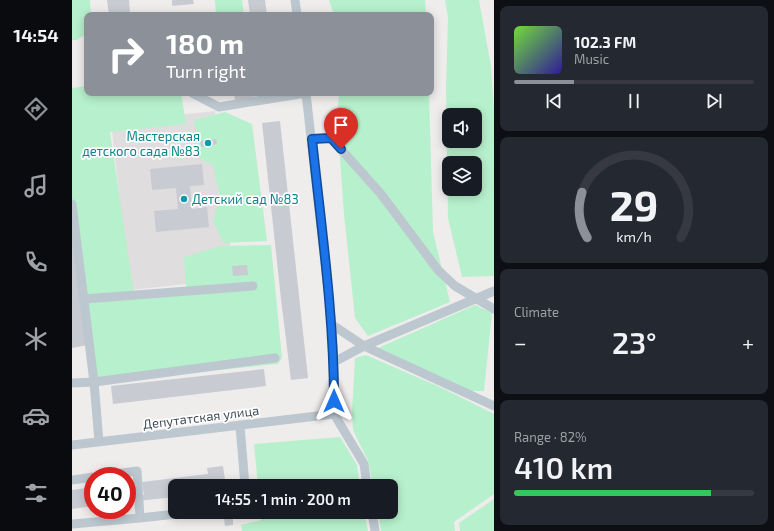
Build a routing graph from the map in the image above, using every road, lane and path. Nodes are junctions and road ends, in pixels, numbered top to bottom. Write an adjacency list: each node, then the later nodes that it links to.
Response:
1 (295, 0): 2 (street)
2 (297, 12)
3 (198, 96): 4 (street)
4 (287, 96)
5 (306, 96): 6 (street)
6 (312, 139): 11 (street); 13 (street)
7 (72, 204): 10 (street)
8 (253, 286): 10 (street)
9 (494, 291): 11 (street)
10 (84, 299): 17 (street)
11 (476, 299): 12 (street); 14 (street)
12 (494, 309)
13 (331, 324): 14 (street); 16 (street)
14 (364, 346): 16 (street); 19 (street)
15 (275, 358): 17 (street)
16 (334, 362): 20 (street)
17 (94, 382): 18 (street); 22 (street)
18 (72, 384)
19 (494, 406)
20 (334, 414): 21 (street, Депутатская улица); 27 (street)
21 (240, 426): 22 (street, Депутатская улица); 26 (street)
22 (99, 442): 23 (street, Депутатская улица)
23 (72, 445)
24 (136, 471): 30 (street)
25 (84, 478): 28 (street)
26 (244, 479)
27 (366, 479)
28 (72, 480)
29 (168, 515): 30 (street)
30 (140, 518): 32 (street)
31 (373, 519): 33 (street)
32 (72, 524)
33 (375, 531)

